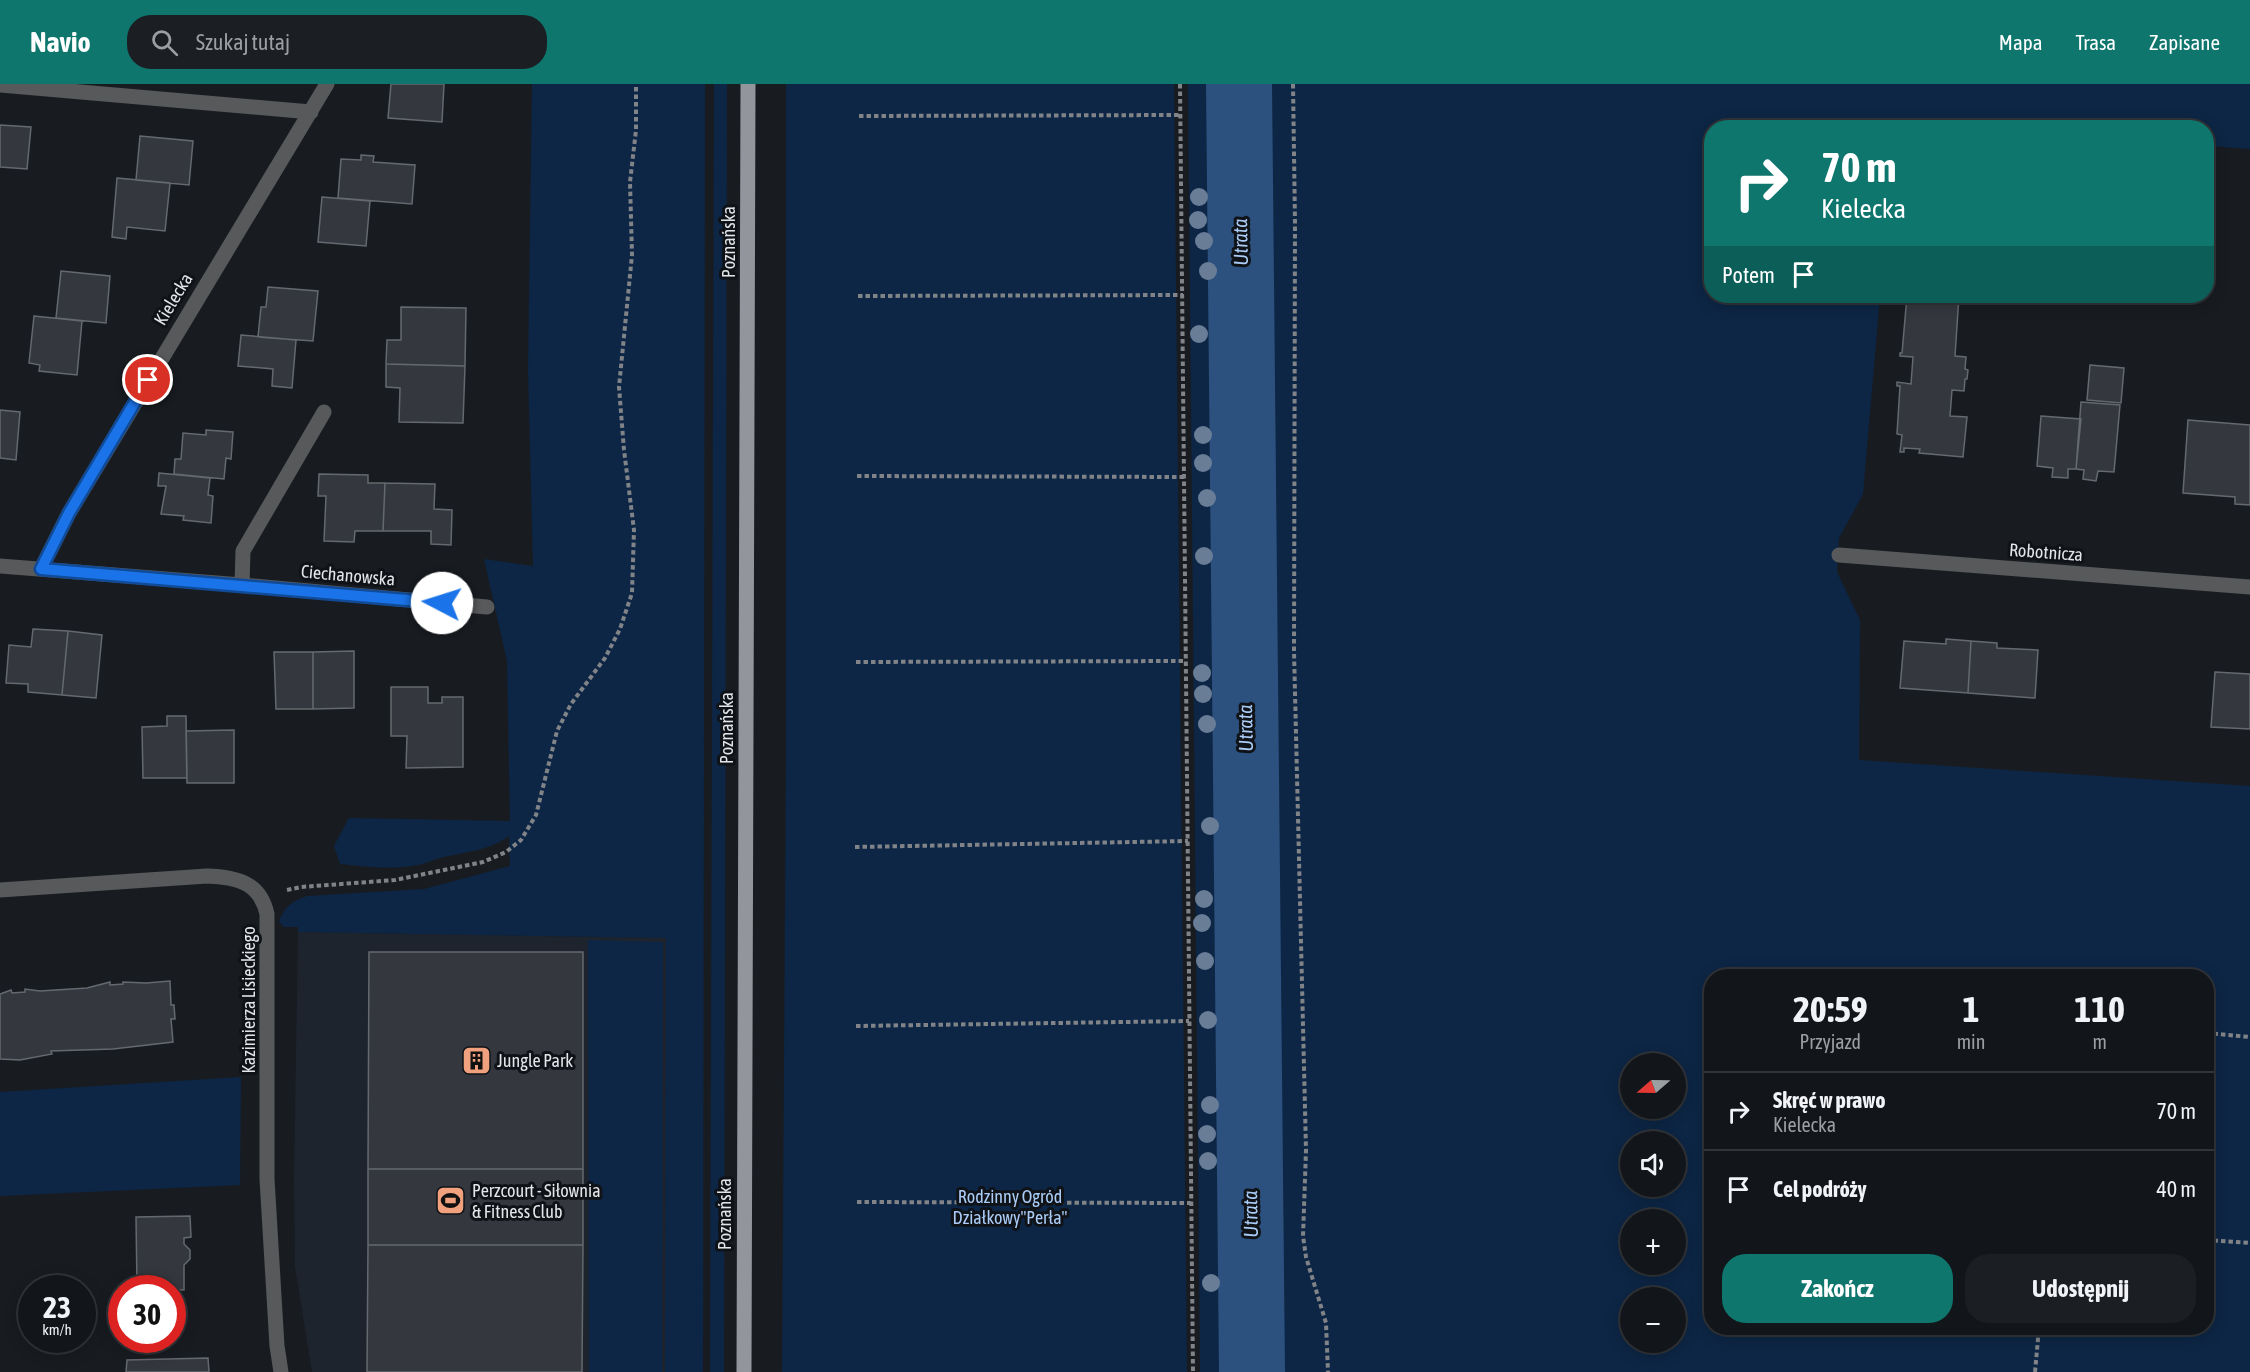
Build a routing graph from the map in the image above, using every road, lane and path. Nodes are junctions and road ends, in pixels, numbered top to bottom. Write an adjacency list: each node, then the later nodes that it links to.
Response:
1 (327, 84): 7 (street, Kielecka)
2 (636, 84): 26 (path)
3 (748, 84): 37 (main road, Poznańska)
4 (1180, 84): 8 (path)
5 (1293, 84): 39 (path)
6 (0, 85): 7 (street)
7 (311, 112): 17 (street, Kielecka)
8 (1180, 115): 9 (path); 10 (path)
9 (859, 116)
10 (1183, 295): 11 (path); 14 (path)
11 (858, 296)
12 (324, 412): 18 (street)
13 (857, 476): 14 (path)
14 (1184, 477): 21 (path)
15 (1839, 555): 19 (street, Robotnicza)
16 (0, 566): 17 (street, Ciechanowska)
17 (41, 569): 18 (street, Ciechanowska)
18 (242, 585): 20 (street, Ciechanowska)
19 (2250, 587)
20 (487, 607)
21 (1186, 661): 22 (path); 23 (path)
22 (856, 662)
23 (1188, 841): 24 (path); 27 (path)
24 (855, 847)
25 (0, 890): 26 (street)
26 (261, 896): 36 (street, Kazimierza Lisieckiego)
27 (1189, 1021): 28 (path); 32 (path)
28 (856, 1026)
29 (2214, 1034): 30 (path)
30 (2250, 1037)
31 (857, 1202): 32 (path)
32 (1191, 1203): 38 (path)
33 (2214, 1241): 34 (path)
34 (2250, 1243)
35 (2038, 1335): 40 (path)
36 (281, 1372)
37 (744, 1372)
38 (1193, 1372)
39 (1328, 1372)
40 (2035, 1372)

